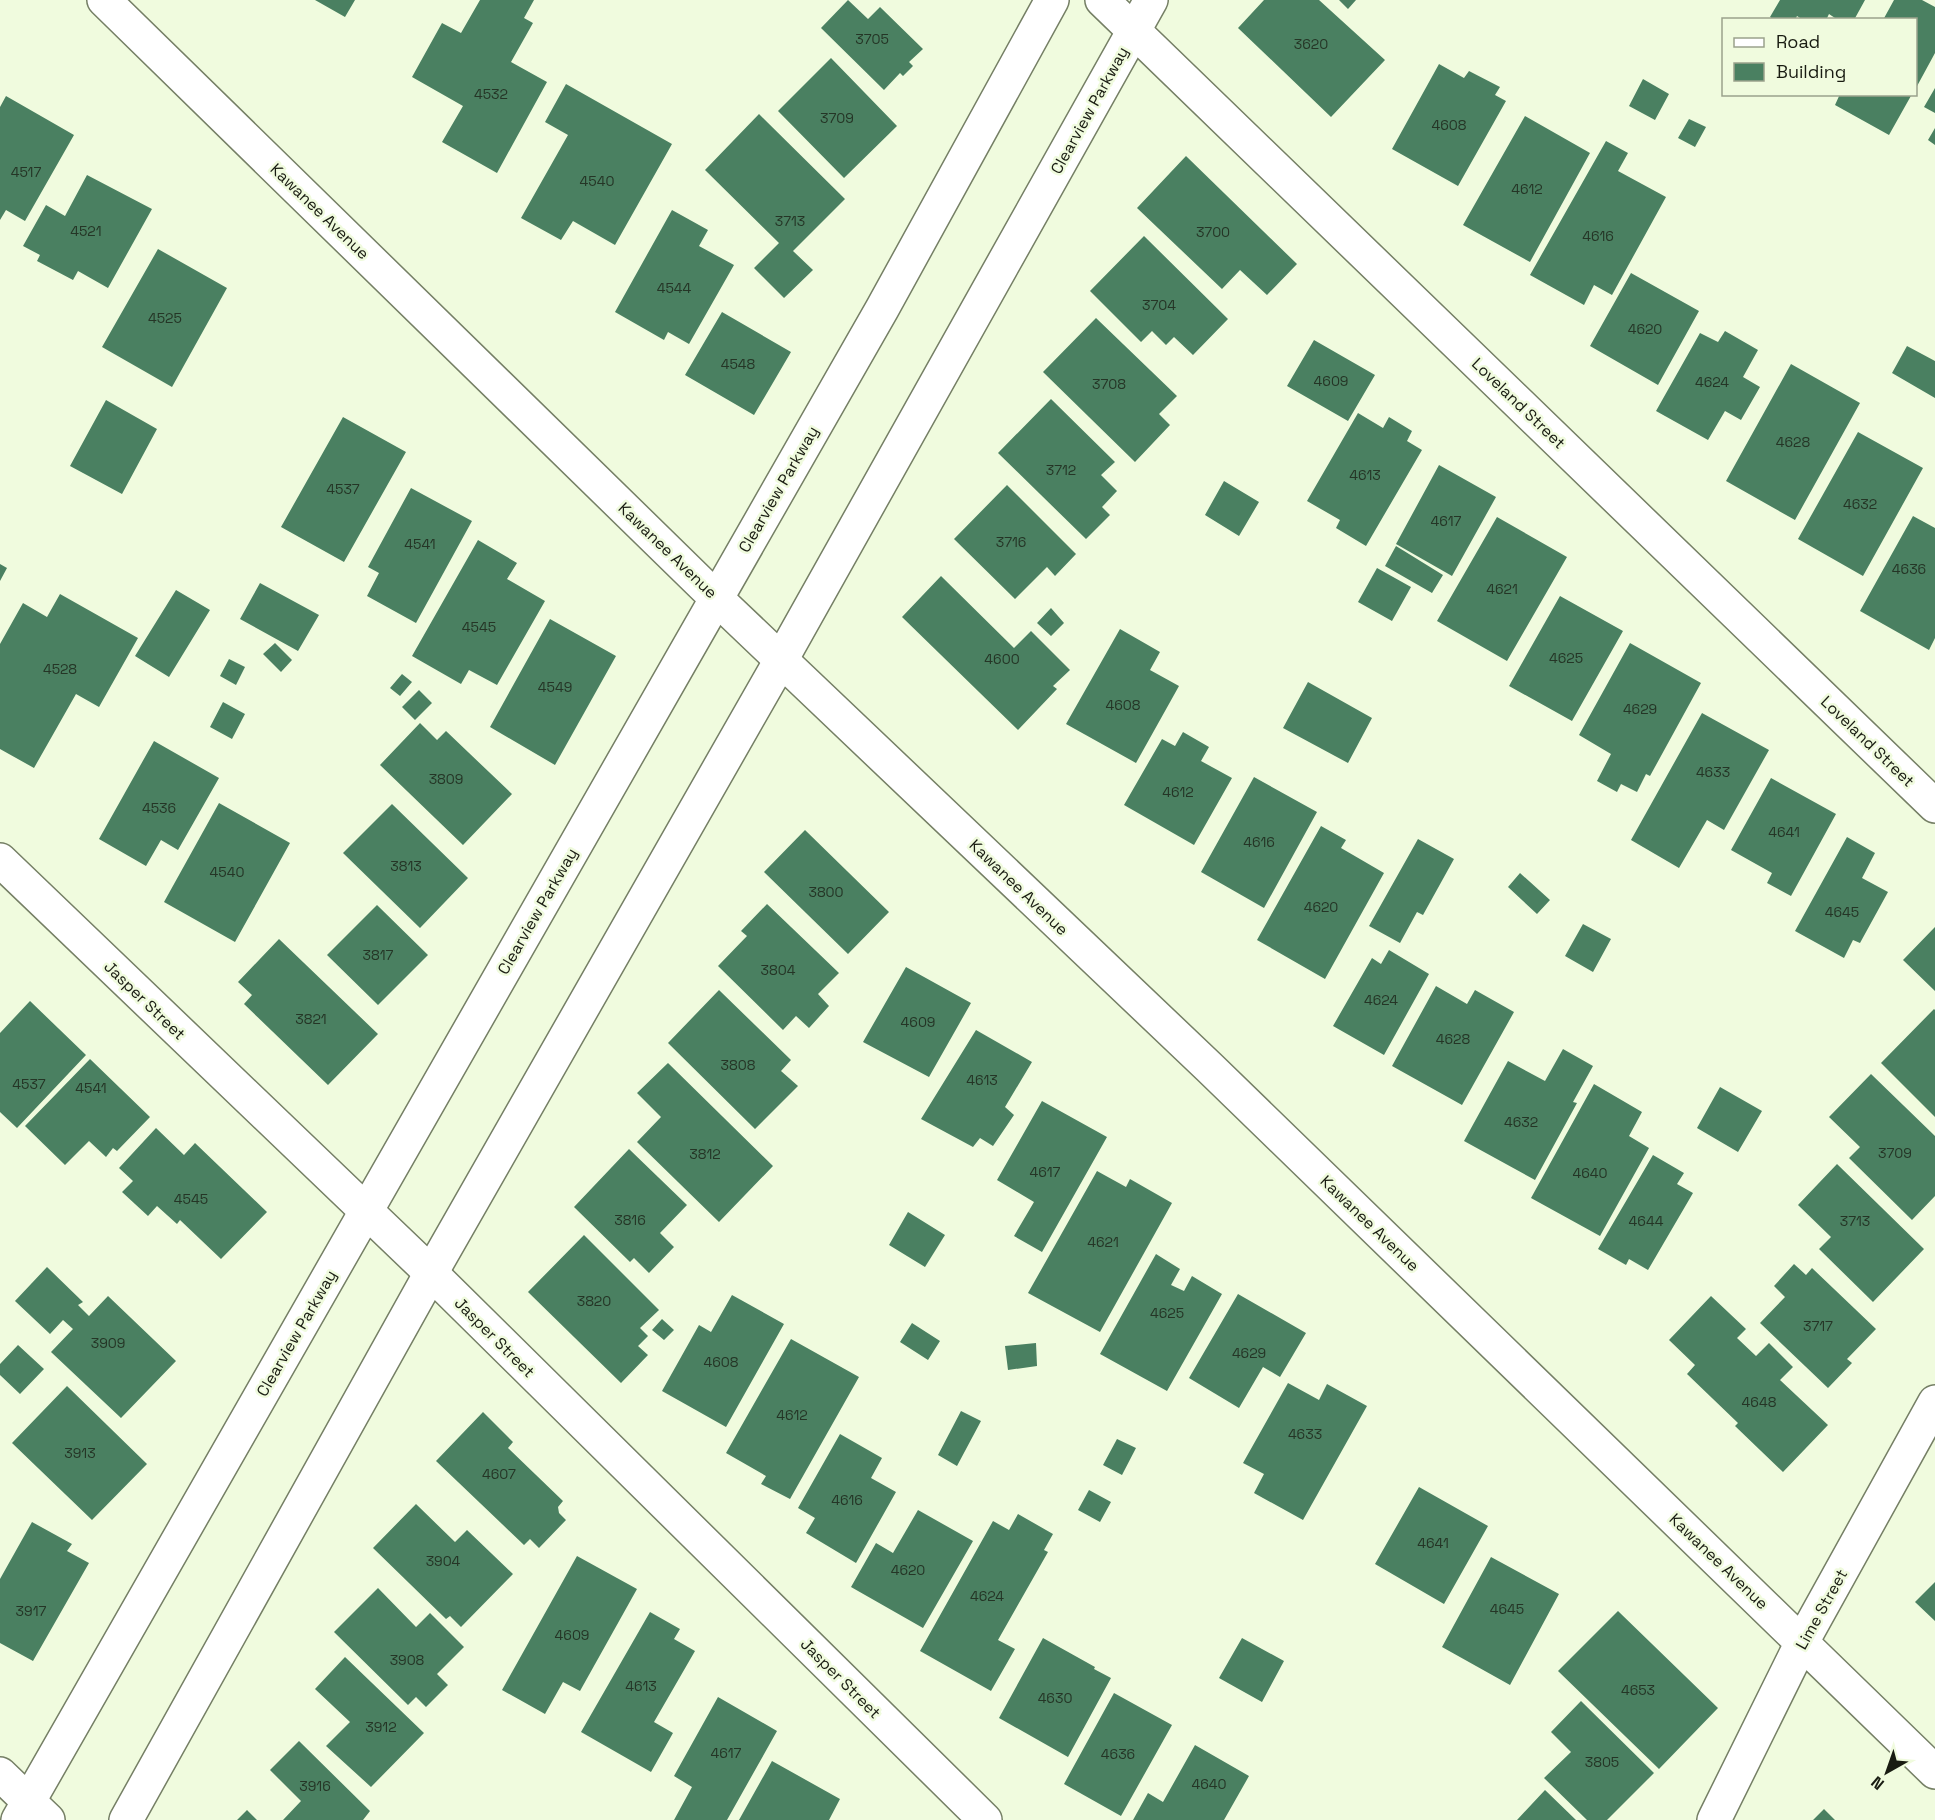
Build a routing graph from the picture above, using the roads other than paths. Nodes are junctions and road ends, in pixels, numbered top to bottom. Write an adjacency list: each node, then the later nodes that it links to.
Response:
1 (104, 0): 6 (street, Kawanee Avenue)
2 (1052, 0): 6 (street, Clearview Parkway)
3 (1102, 0): 5 (street, Loveland Street)
4 (1151, 0): 5 (street, Clearview Parkway)
5 (1134, 30): 7 (street, Clearview Parkway); 8 (street, Loveland Street)
6 (716, 598): 7 (street, Kawanee Avenue); 10 (street, Clearview Parkway)
7 (781, 660): 11 (street, Clearview Parkway); 13 (street, Kawanee Avenue)
8 (1935, 806)
9 (0, 860): 10 (street, Jasper Street)
10 (365, 1212): 11 (street, Jasper Street); 16 (street, Clearview Parkway)
11 (431, 1273): 17 (street, Clearview Parkway); 18 (street, Jasper Street)
12 (1935, 1402): 13 (street, Lime Street)
13 (1802, 1642): 14 (street, Kawanee Avenue); 19 (street, Lime Street)
14 (1935, 1772)
15 (0, 1774): 16 (street)
16 (31, 1814)
17 (126, 1820)
18 (985, 1820)
19 (1714, 1820)

